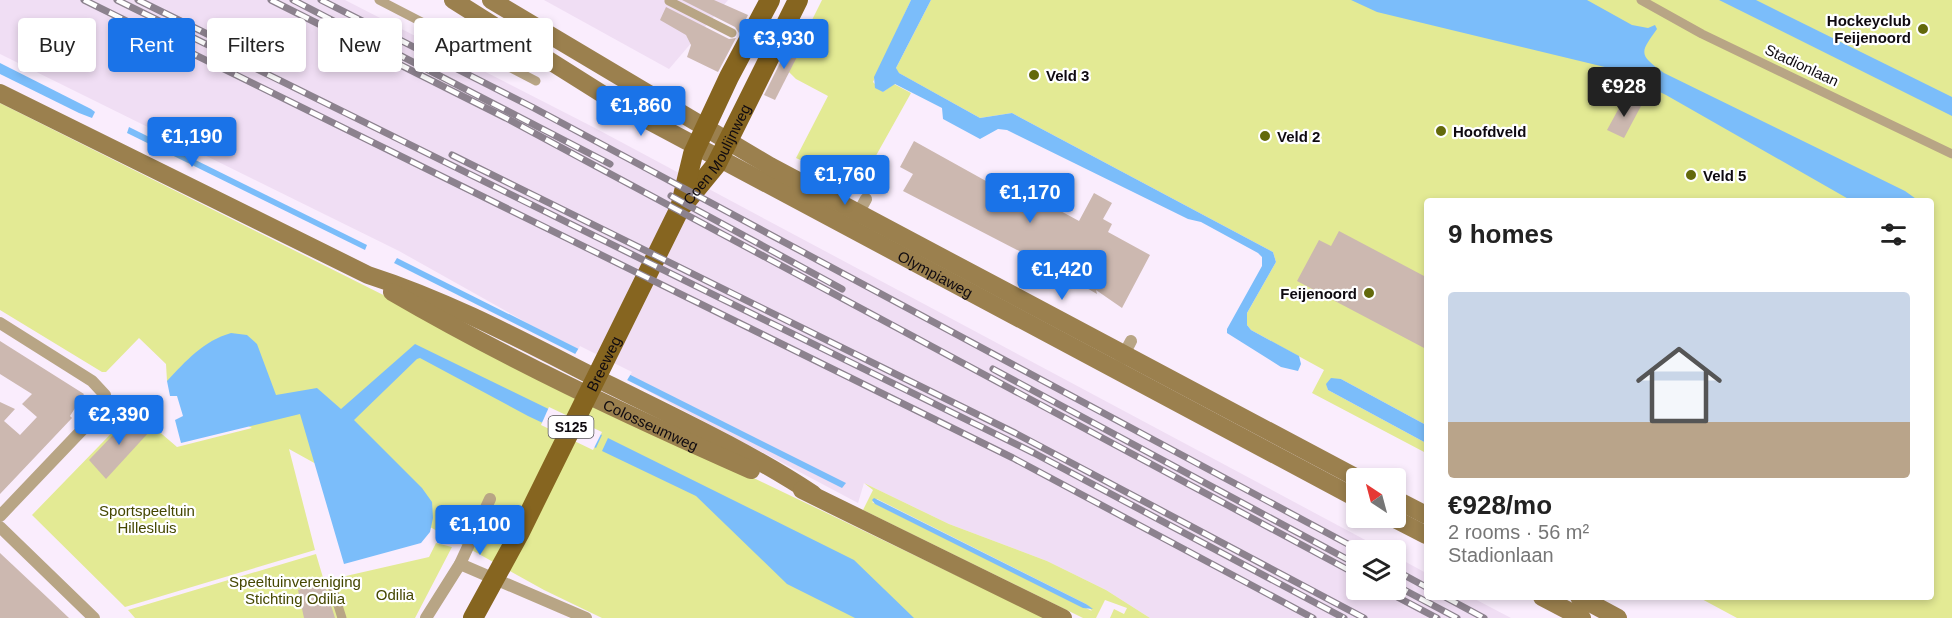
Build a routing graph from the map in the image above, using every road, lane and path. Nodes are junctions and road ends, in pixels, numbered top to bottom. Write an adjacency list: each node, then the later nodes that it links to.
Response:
1 (379, 0): 9 (street)
2 (453, 0): 12 (main road, Olympiaweg)
3 (491, 0): 10 (main road, Olympiaweg)
4 (770, 0): 14 (main road, Coen Moulijnweg / S125)
5 (798, 0): 14 (main road, Coen Moulijnweg / S125)
6 (1641, 0): 13 (street, Stadionlaan)
7 (669, 1): 8 (street)
8 (732, 33)
9 (536, 81)
10 (635, 85): 12 (main road); 15 (main road, Olympiaweg)
11 (0, 93): 37 (main road, Colosseumweg)
12 (623, 106): 15 (main road, Olympiaweg)
13 (1952, 154)
14 (680, 208): 16 (main road, Coen Moulijnweg / S125)
15 (859, 213): 18 (main road, Olympiaweg)
16 (666, 235): 36 (main road, Breeweg / S125)
17 (0, 323): 24 (street)
18 (1280, 439): 19 (main road, Olympiaweg); 20 (main road, Olympiaweg)
19 (1346, 472)
20 (1346, 490)
21 (490, 499): 28 (street)
22 (1406, 505): 23 (main road)
23 (1424, 514)
24 (0, 516)
25 (1406, 525): 27 (main road)
26 (0, 527): 33 (street)
27 (1424, 534)
28 (460, 564): 32 (street); 35 (street)
29 (331, 583): 34 (street)
30 (1548, 600): 38 (main road)
31 (1585, 600): 39 (main road)
32 (576, 617)
33 (94, 618)
34 (342, 618)
35 (426, 618)
36 (474, 618)
37 (1063, 618)
38 (1582, 618)
39 (1618, 618)

